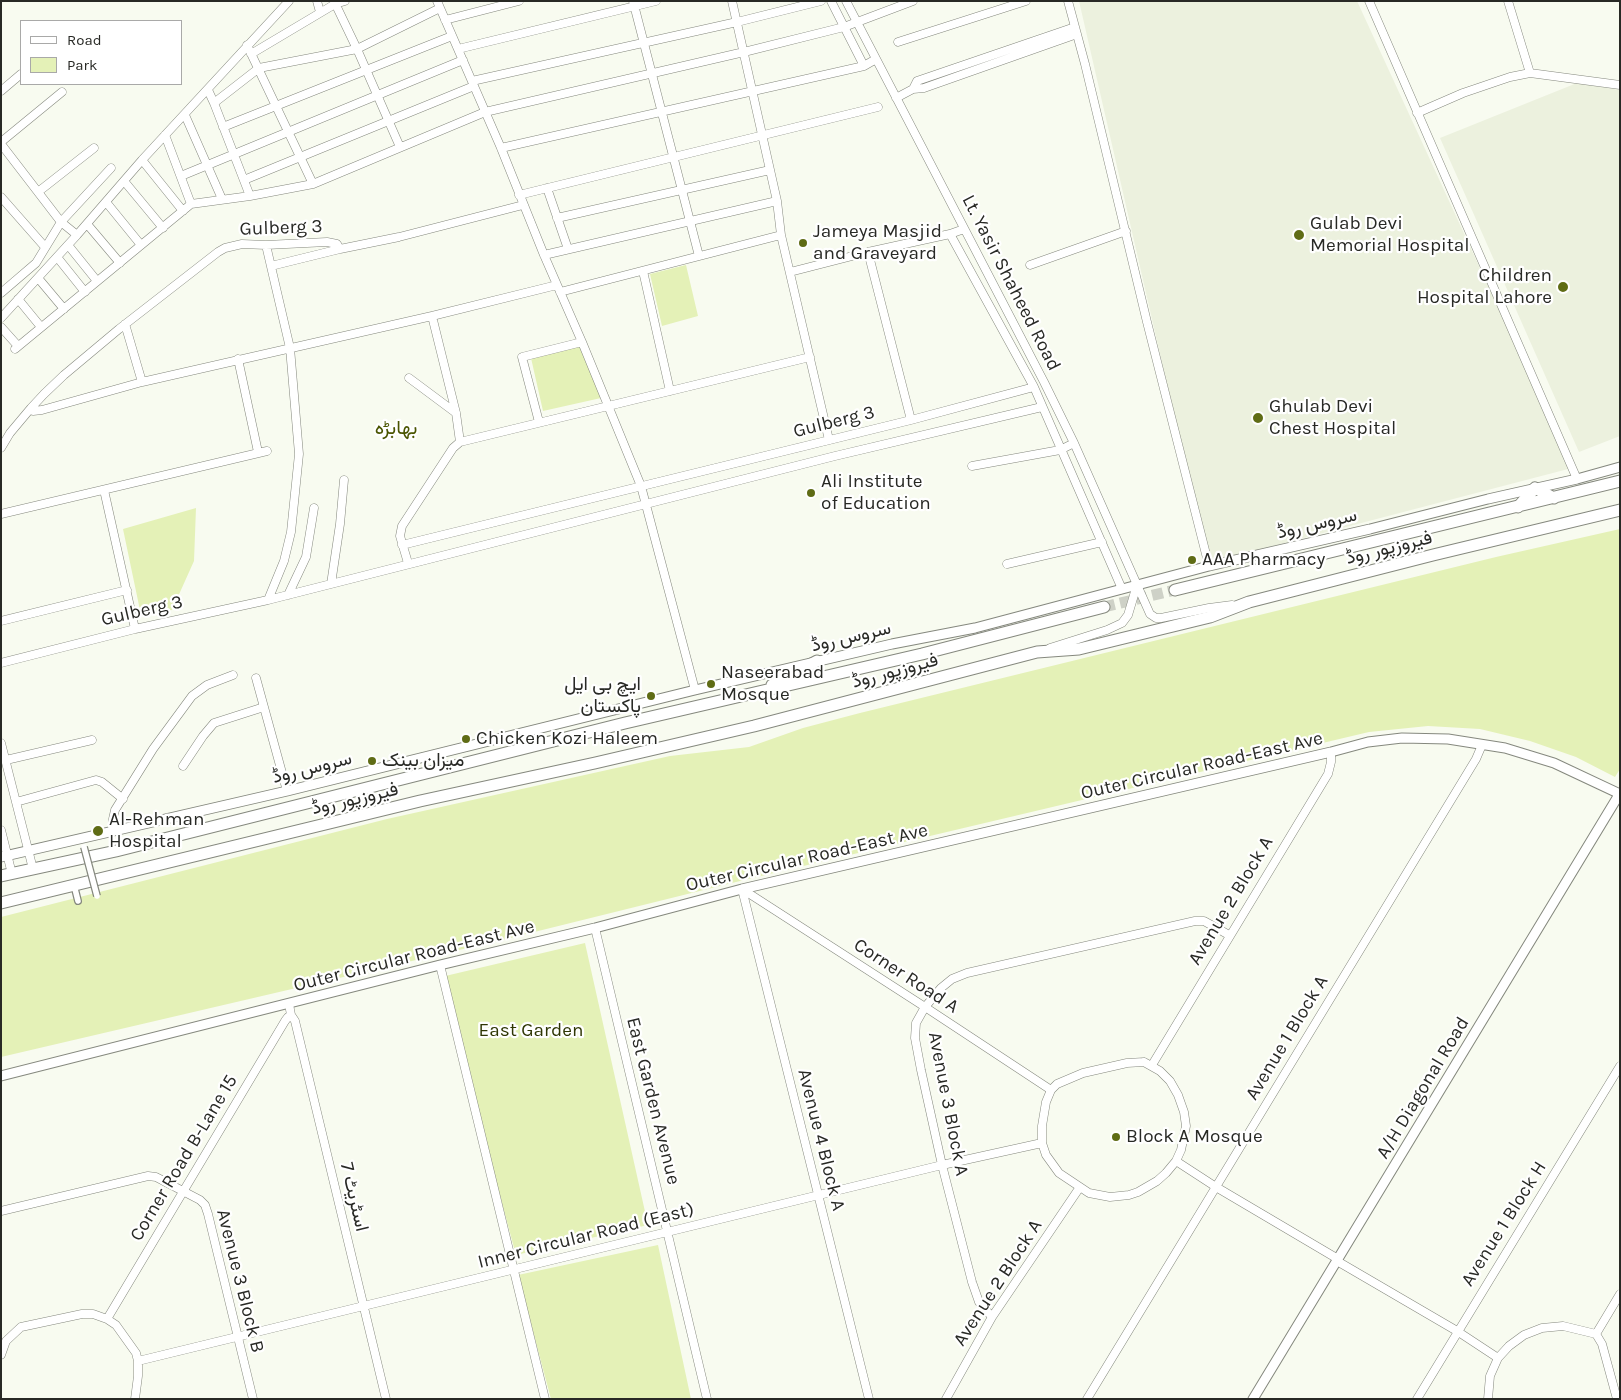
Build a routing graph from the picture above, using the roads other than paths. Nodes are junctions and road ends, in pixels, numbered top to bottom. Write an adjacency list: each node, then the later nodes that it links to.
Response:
1 (289, 1): 28 (street)
2 (316, 1): 19 (street)
3 (345, 1): 15 (street)
4 (519, 1): 20 (street)
5 (656, 1): 17 (street)
6 (732, 1): 22 (street)
7 (821, 1): 22 (street)
8 (831, 1): 23 (street)
9 (846, 1): 21 (street, Lt. Yasir Shaheed Road)
10 (913, 1): 16 (street)
11 (1026, 1): 27 (street)
12 (1068, 1): 24 (street)
13 (1369, 1): 54 (street)
14 (1508, 1): 39 (street)
15 (334, 2): 19 (street); 29 (street)
16 (903, 3): 21 (street)
17 (634, 4): 26 (street); 30 (street)
18 (438, 5): 20 (street); 29 (street)
19 (320, 12): 32 (street)
20 (445, 20): 25 (street)
21 (857, 21): 23 (street); 33 (street, Lt. Yasir Shaheed Road)
22 (737, 22): 26 (street); 31 (street)
23 (844, 27): 31 (street); 35 (street)
24 (1076, 30): 48 (street); 94 (street)
25 (452, 36): 30 (street); 37 (street)
26 (644, 42): 38 (street); 41 (street)
27 (898, 42)
28 (247, 45): 32 (street); 43 (street)
29 (357, 49): 36 (street); 37 (street)
30 (458, 49): 34 (street)
31 (744, 52): 38 (street); 46 (street)
32 (252, 54): 36 (street)
33 (876, 58): 35 (street); 48 (street, Lt. Yasir Shaheed Road)
34 (463, 60): 41 (street); 47 (street)
35 (864, 66): 46 (street)
36 (259, 68): 49 (street); 50 (street)
37 (366, 70): 47 (street); 50 (street)
38 (652, 73): 52 (street); 53 (street)
39 (1530, 73): 42 (street); 54 (street)
40 (20, 75): 44 (street)
41 (473, 84): 52 (street); 56 (street)
42 (1620, 85)
43 (208, 90): 49 (street); 55 (street)
44 (1, 91)
45 (62, 92): 61 (street)
46 (752, 92): 53 (street); 60 (street)
47 (377, 96): 56 (street); 58 (street)
48 (896, 98): 93 (street, Lt. Yasir Shaheed Road)
49 (214, 103): 57 (street)
50 (277, 106): 57 (street); 58 (street)
51 (878, 107): 60 (street)
52 (485, 112): 63 (street); 64 (street)
53 (662, 112): 64 (street); 67 (street)
54 (1418, 113): 146 (street)
55 (185, 115): 59 (street); 69 (street)
56 (388, 121): 63 (street); 66 (street)
57 (223, 128): 65 (street)
58 (289, 132): 65 (street); 66 (street)
59 (165, 135): 68 (street); 72 (street)
60 (762, 135): 67 (street); 71 (street)
61 (1, 143): 78 (street)
62 (94, 148): 78 (street)
63 (400, 148): 75 (street)
64 (501, 148): 79 (street)
65 (233, 154): 69 (street); 73 (street)
66 (300, 157): 73 (street); 75 (street)
67 (674, 157): 76 (street); 77 (street)
68 (142, 160): 74 (street); 87 (street)
69 (206, 165): 72 (street); 82 (street)
70 (112, 168): 90 (street)
71 (770, 170): 77 (street); 84 (street)
72 (181, 176): 85 (street)
73 (244, 180): 80 (street)
74 (124, 181): 83 (street); 92 (street)
75 (313, 184): 80 (street)
76 (547, 188): 79 (street); 88 (street)
77 (682, 190): 88 (street); 89 (street)
78 (38, 192): 90 (street)
79 (519, 195): 86 (street)
80 (250, 196): 82 (street)
81 (1, 197): 101 (street)
82 (222, 200): 85 (street)
83 (106, 202): 91 (street); 99 (street)
84 (776, 202): 89 (street); 96 (street)
85 (192, 204): 87 (street)
86 (523, 205): 102 (street, Gulberg 3); 105 (street)
87 (183, 211): 92 (street)
88 (557, 218): 103 (street)
89 (690, 221): 103 (street); 106 (street)
90 (62, 222): 97 (street); 101 (street)
91 (87, 224): 97 (street); 108 (street)
92 (163, 228): 99 (street)
93 (964, 229): 95 (street); 141 (street, Lt. Yasir Shaheed Road)
94 (1126, 231): 109 (street); 166 (street)
95 (950, 234): 104 (street); 131 (street)
96 (781, 235): 106 (street); 112 (street)
97 (77, 236): 98 (street)
98 (68, 245): 107 (street); 114 (street)
99 (142, 245): 108 (street)
100 (266, 245): 102 (street, Gulberg 3); 110 (street); 122 (street, Gulberg 3)
101 (45, 247): 115 (street)
102 (340, 249): 110 (street)
103 (568, 249): 105 (street)
104 (868, 252): 112 (street); 137 (street)
105 (544, 255): 116 (street)
106 (699, 256): 111 (street)
107 (57, 257): 113 (street); 117 (street)
108 (120, 263): 114 (street)
109 (1030, 265)
110 (271, 266): 126 (street)
111 (643, 271): 116 (street); 132 (street)
112 (790, 272): 127 (street)
113 (38, 278): 118 (street); 119 (street)
114 (97, 281): 117 (street)
115 (3, 289)
116 (559, 289): 120 (street); 125 (street)
117 (85, 292): 119 (street)
118 (18, 299): 121 (street); 124 (street)
119 (64, 309): 124 (street)
120 (432, 316): 126 (street); 136 (street)
121 (1, 318)
122 (125, 324): 130 (street); 135 (street, Gulberg 3)
123 (1, 327): 124 (street)
124 (42, 327)
125 (582, 342): 133 (street); 138 (street)
126 (290, 348): 128 (street); 173 (street)
127 (810, 357): 132 (street); 139 (street)
128 (238, 359): 130 (street); 151 (street)
129 (409, 378): 136 (street)
130 (142, 382): 135 (street)
131 (1034, 387): 134 (street); 137 (street, Gulberg 3)
132 (670, 391): 133 (street)
133 (609, 406): 138 (street); 149 (street)
134 (1042, 407): 143 (street); 153 (street, Gulberg 3)
135 (31, 408): 142 (street, Gulberg 3)
136 (456, 413): 140 (street)
137 (911, 420): 139 (street, Gulberg 3)
138 (539, 422): 140 (street)
139 (829, 440): 149 (street, Gulberg 3)
140 (460, 442): 161 (street)
141 (1074, 443): 143 (street); 158 (street, Lt. Yasir Shaheed Road)
142 (1, 448)
143 (1060, 450): 144 (street); 159 (street)
144 (972, 466)
145 (1620, 467): 146 (street, سروس روڈ)
146 (1577, 479): 150 (street, سروس روڈ)
147 (344, 480): 167 (street)
148 (1620, 482): 152 (main road, فیروزپور روڈ)
149 (642, 486): 153 (street); 161 (street, Gulberg 3)
150 (1535, 488): 152 (main road); 154 (main road); 166 (street, سروس روڈ)
151 (104, 490): 157 (street); 170 (street)
152 (1554, 498): 154 (main road, فیروزپور روڈ)
153 (647, 503): 164 (street, Gulberg 3); 183 (street)
154 (1518, 507): 171 (main road, فیروزپور روڈ)
155 (314, 508): 172 (street)
156 (1620, 510): 174 (main road, فیروزپور روڈ)
157 (1, 514)
158 (1110, 523): 159 (street); 162 (street, Lt. Yasir Shaheed Road)
159 (1097, 532): 160 (street)
160 (1102, 542): 163 (street); 165 (street)
161 (402, 545): 164 (street)
162 (1123, 554): 163 (street); 168 (street, Lt. Yasir Shaheed Road)
163 (1108, 555): 169 (street)
164 (408, 563): 167 (street, Gulberg 3)
165 (1007, 564)
166 (1209, 566): 168 (street, سروس روڈ)
167 (331, 584): 172 (street, Gulberg 3)
168 (1137, 585): 169 (street, سروس روڈ); 174 (street, Lt. Yasir Shaheed Road); 178 (street)
169 (1122, 589): 179 (street, سروس روڈ)
170 (127, 590): 176 (street); 177 (street)
171 (1175, 590)
172 (288, 595): 173 (street, Gulberg 3)
173 (268, 600): 177 (street, Gulberg 3)
174 (1249, 602): 178 (main road, فیروزپور روڈ)
175 (1104, 608): 184 (main road, فیروزپور روڈ)
176 (1, 621)
177 (135, 628): 180 (street, Gulberg 3)
178 (1037, 652): 203 (main road, فیروزپور روڈ)
179 (817, 661): 183 (street, سروس روڈ); 184 (main road)
180 (1, 663)
181 (233, 675): 194 (street)
182 (256, 678): 185 (street)
183 (695, 690): 192 (street, سروس روڈ)
184 (758, 693): 201 (main road, فیروزپور روڈ)
185 (264, 707): 191 (street); 192 (street)
186 (92, 740): 190 (street)
187 (1, 743): 190 (street)
188 (1482, 745): 189 (street, Outer Circular Road-East Ave); 193 (street, Outer Circular Road-East Ave); 222 (street, Avenue 1 Block A)
189 (1331, 752): 204 (street, Outer Circular Road-East Ave); 209 (street, Avenue 2 Block A)
190 (6, 760): 195 (street)
191 (183, 766)
192 (287, 791): 197 (street, سروس روڈ)
193 (1620, 793): 227 (street, A/H Diagonal Road)
194 (123, 799): 195 (street); 197 (street)
195 (16, 802): 199 (street)
196 (1, 830): 200 (street)
197 (112, 832): 199 (street, سروس روڈ)
198 (84, 848): 205 (street, bridge)
199 (28, 851): 200 (street, سروس روڈ); 201 (street)
200 (4, 857): 202 (street)
201 (33, 869): 202 (main road, فیروزپور روڈ)
202 (7, 875)
203 (74, 885): 206 (street); 207 (main road, فیروزپور روڈ)
204 (742, 889): 208 (street, Outer Circular Road-East Ave); 212 (street, Corner Road A); 224 (street, Avenue 4 Block A)
205 (96, 896)
206 (78, 901)
207 (1, 903)
208 (595, 928): 210 (street, Outer Circular Road-East Ave); 226 (street, East Garden Avenue)
209 (1229, 935): 212 (street, Avenue 3 Block A); 214 (street, Avenue 2 Block A)
210 (440, 965): 211 (street, Outer Circular Road-East Ave); 228 (street)
211 (289, 1004): 213 (street, اسٹریٹ 7); 216 (street, Outer Circular Road-East Ave)
212 (925, 1007): 217 (street, Corner Road A); 220 (street, Avenue 3 Block A)
213 (291, 1016): 223 (street, Corner Road B-Lane 15); 230 (street, اسٹریٹ 7)
214 (1152, 1065): 217 (street); 219 (street)
215 (1620, 1066): 233 (street, Avenue 1 Block H)
216 (1, 1076)
217 (1051, 1090): 218 (street)
218 (1042, 1144): 220 (street, Inner Circular Road (East)); 221 (street)
219 (1176, 1161): 221 (street); 222 (street)
220 (942, 1165): 224 (street, Inner Circular Road (East)); 231 (street, Avenue 3 Block A)
221 (1080, 1187): 231 (street, Avenue 2 Block A)
222 (1216, 1187): 227 (street); 247 (street, Avenue 1 Block A)
223 (184, 1191): 225 (street, Avenue 3 Block B); 232 (street, Corner Road B-Lane 15); 235 (street, Avenue 3 Block B)
224 (818, 1195): 226 (street, Inner Circular Road (East)); 245 (street, Avenue 4 Block A)
225 (1, 1211)
226 (668, 1232): 228 (street, Inner Circular Road (East)); 244 (street, East Garden Avenue)
227 (1338, 1260): 233 (street); 248 (street, A/H Diagonal Road)
228 (514, 1271): 230 (street, Inner Circular Road (East)); 243 (street)
229 (1620, 1294): 234 (street)
230 (364, 1307): 235 (street, Inner Circular Road (East)); 242 (street, اسٹریٹ 7)
231 (992, 1317): 246 (street, Avenue 2 Block A)
232 (107, 1319): 236 (street); 239 (street)
233 (1457, 1331): 238 (street); 249 (street, Avenue 1 Block H)
234 (1596, 1334): 238 (street); 251 (street)
235 (238, 1337): 239 (street, Inner Circular Road (East)); 241 (street, Avenue 3 Block B)
236 (4, 1339): 237 (street)
237 (1, 1355)
238 (1498, 1358): 250 (street)
239 (138, 1361): 240 (street)
240 (135, 1399)
241 (253, 1399)
242 (386, 1399)
243 (545, 1399)
244 (707, 1399)
245 (869, 1399)
246 (946, 1399)
247 (1087, 1399)
248 (1253, 1399)
249 (1416, 1399)
250 (1488, 1399)
251 (1617, 1399)

